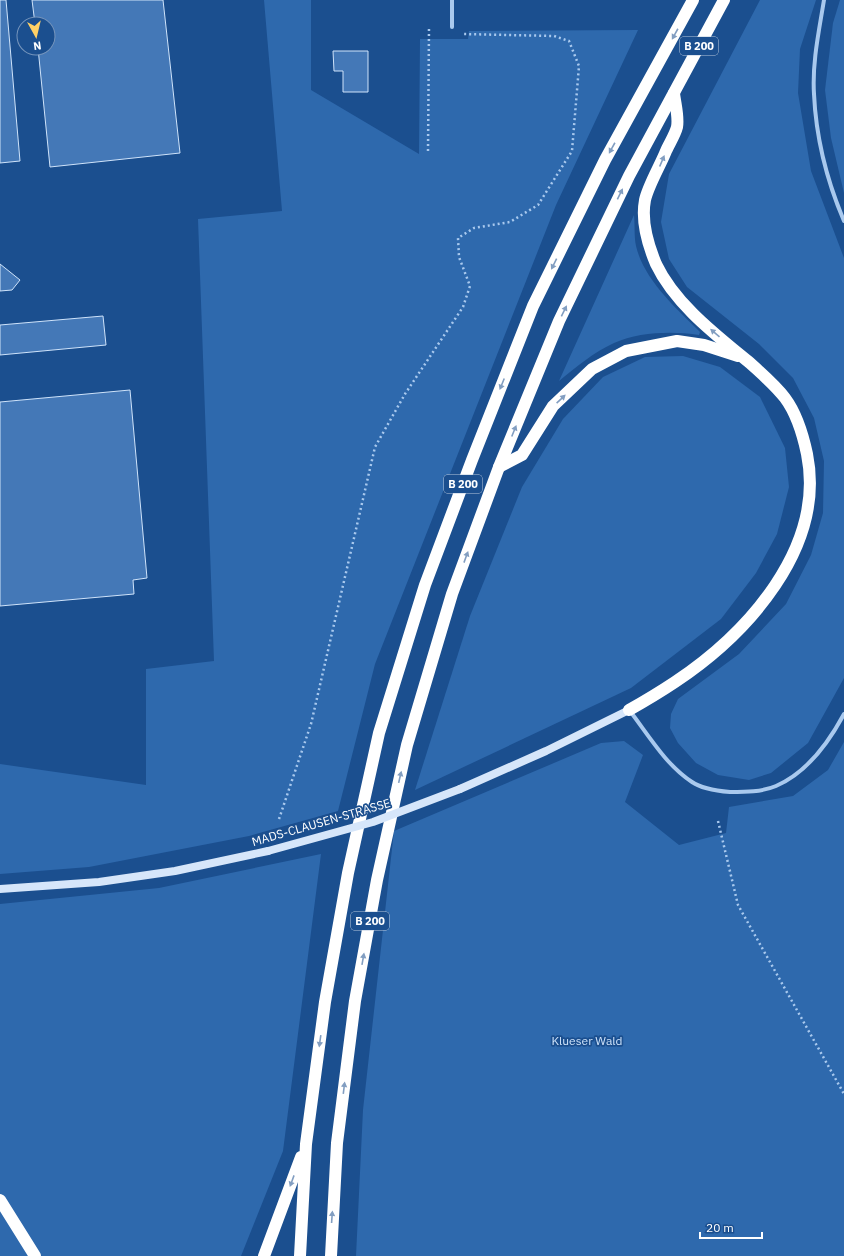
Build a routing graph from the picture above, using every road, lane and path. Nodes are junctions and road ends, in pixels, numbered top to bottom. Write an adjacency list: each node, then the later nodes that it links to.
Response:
1 (452, 0): 6 (street)
2 (693, 0): 18 (highway, B 200, one-way to 18)
3 (724, 0): 7 (highway, B 200)
4 (824, 0): 9 (street)
5 (429, 27): 8 (path)
6 (452, 27): 14 (path)
7 (674, 92): 10 (highway, one-way to 7); 11 (highway, B 200, one-way to 7)
8 (428, 151)
9 (844, 221)
10 (745, 359): 11 (highway, one-way to 10); 12 (highway)
11 (499, 467): 23 (highway, B 200, one-way to 11)
12 (629, 710): 13 (street); 16 (main road, MADS-CLAUSEN-STRASSE, bridge)
13 (844, 714)
14 (280, 819)
15 (718, 821): 17 (path)
16 (0, 889)
17 (844, 1094)
18 (306, 1144): 21 (highway, one-way to 21); 22 (highway, B 200)
19 (0, 1200): 20 (highway)
20 (35, 1256)
21 (264, 1256)
22 (300, 1256)
23 (331, 1256)

